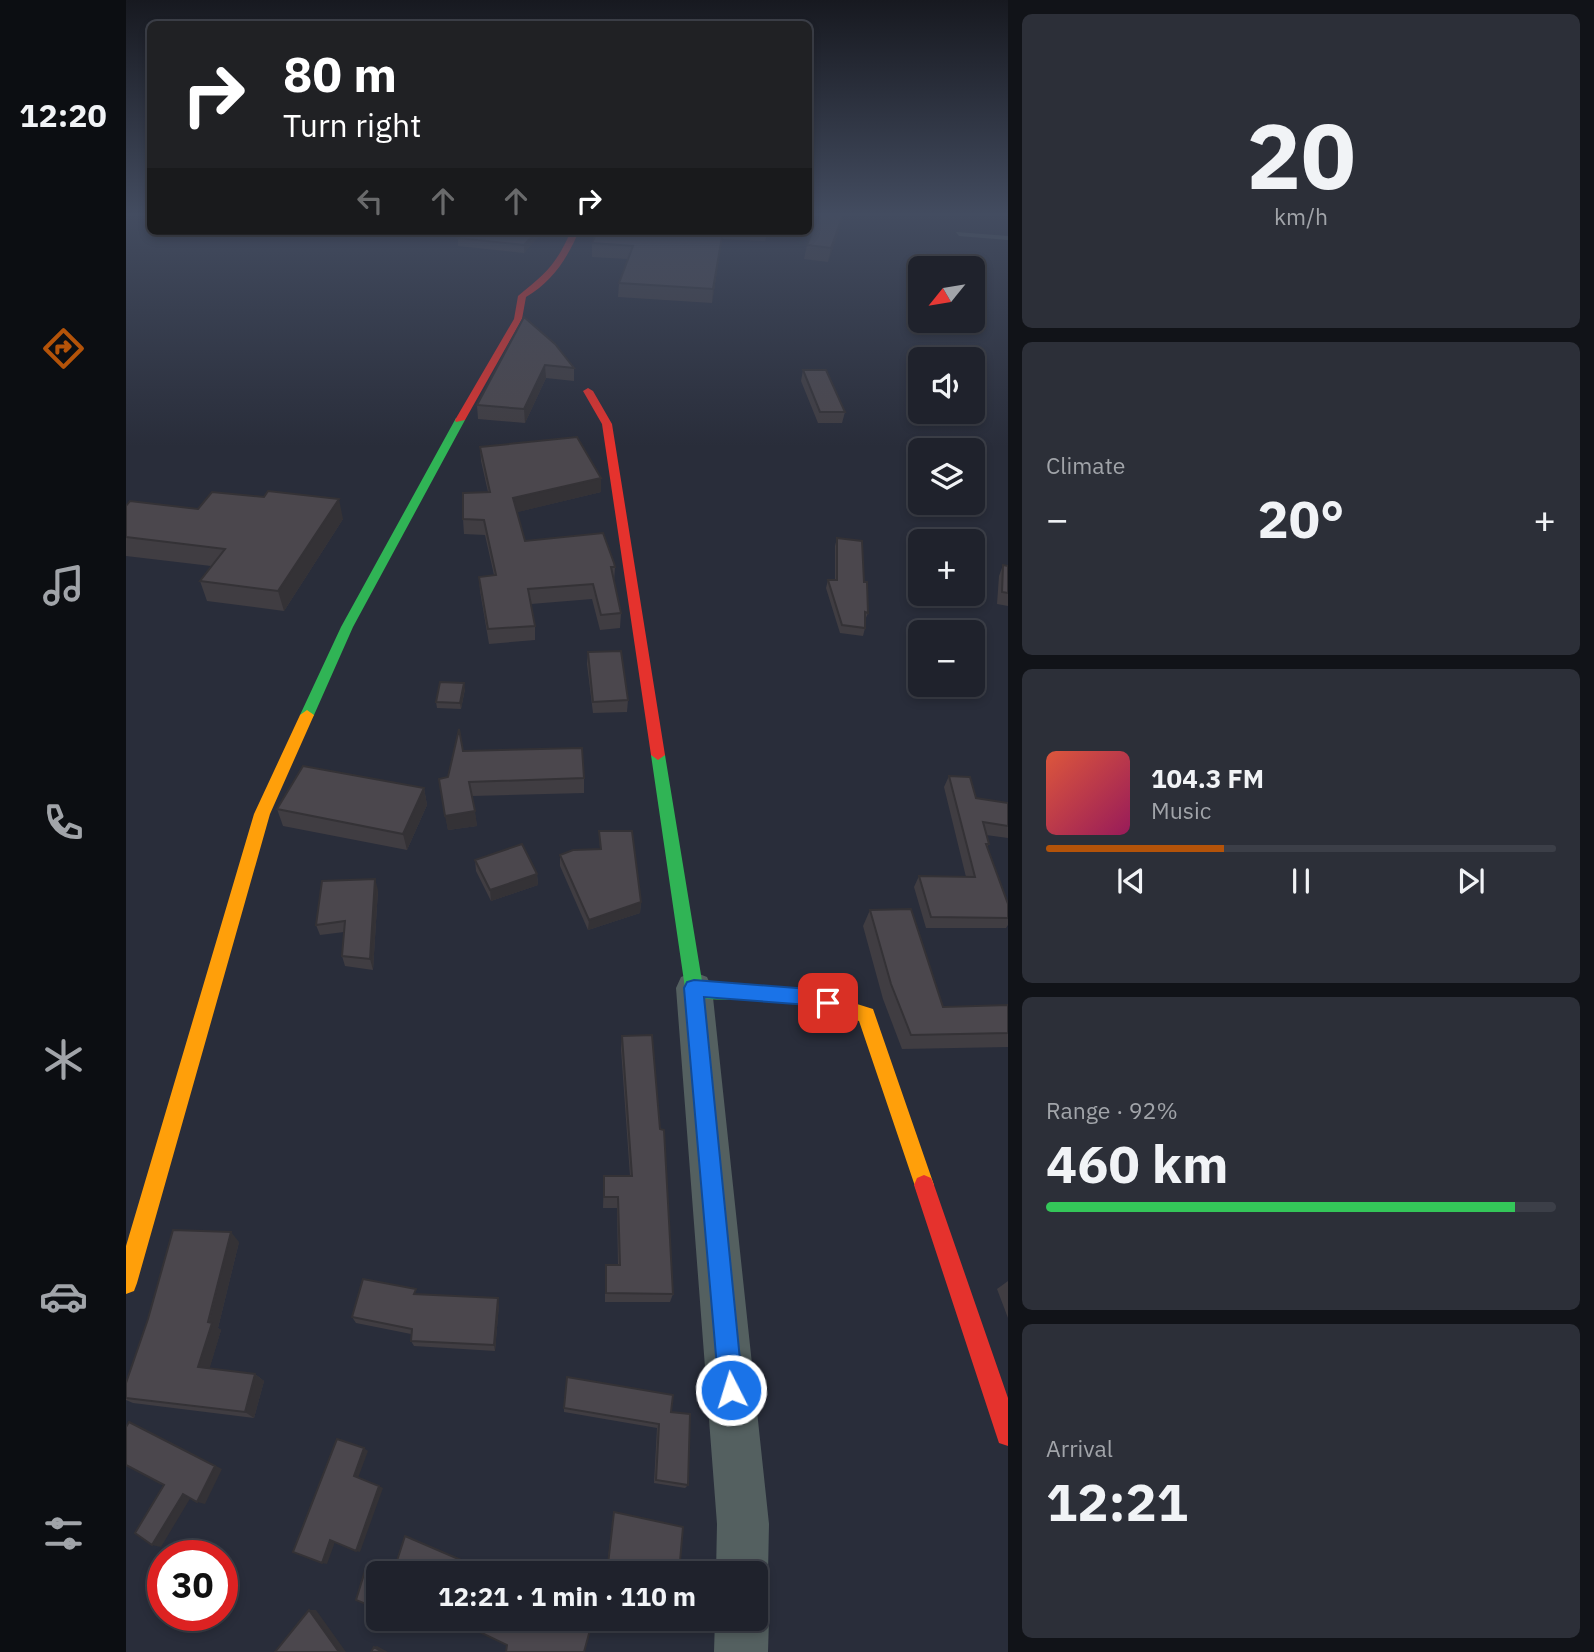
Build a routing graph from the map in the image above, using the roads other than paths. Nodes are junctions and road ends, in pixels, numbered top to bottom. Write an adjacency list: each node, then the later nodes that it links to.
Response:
1 (533, 292): 4 (street)
2 (588, 391): 3 (street)
3 (694, 988): 5 (street); 6 (street)
4 (126, 1283)
5 (1008, 1434)
6 (742, 1561)
7 (742, 1631): 8 (street)
8 (741, 1652)

